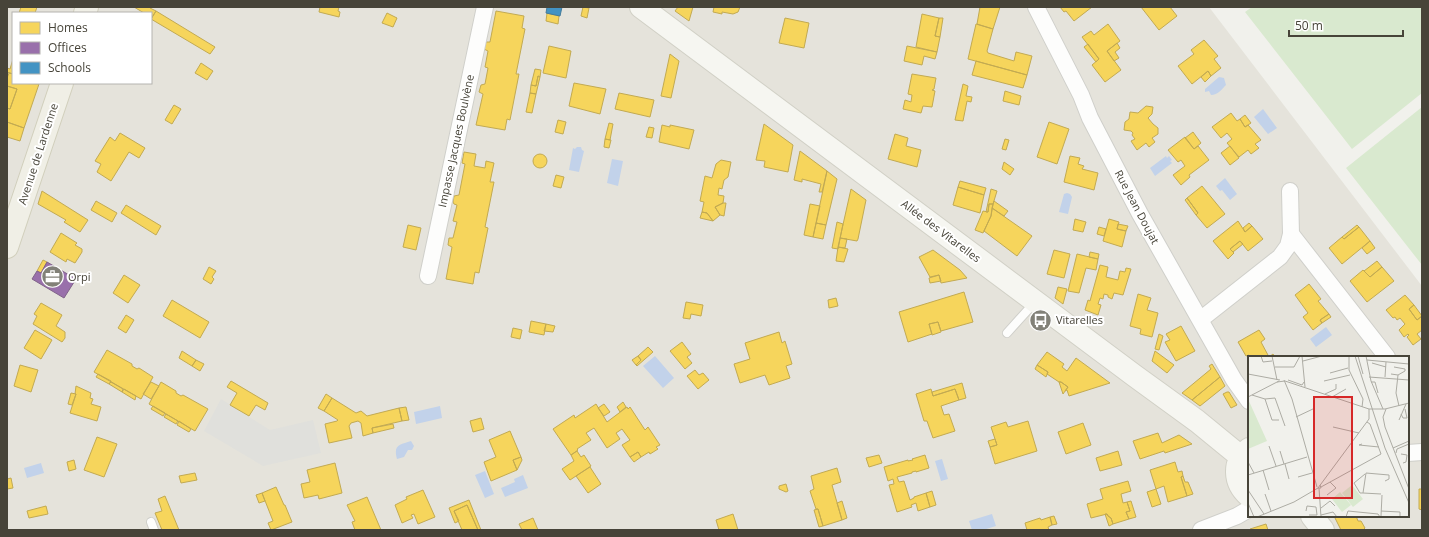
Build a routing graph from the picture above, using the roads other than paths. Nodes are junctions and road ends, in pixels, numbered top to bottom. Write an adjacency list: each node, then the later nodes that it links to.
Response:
1 (485, 7): 8 (street, Impasse Jacques Boulvène)
2 (641, 7): 9 (main road, Allée des Vitarelles)
3 (1036, 7): 10 (street, Rue Jean Doujat)
4 (62, 84): 7 (main road, Avenue de Lardenne)
5 (1290, 191): 6 (street)
6 (1291, 234): 10 (street); 12 (street)
7 (7, 247)
8 (428, 276)
9 (1036, 302): 11 (lane); 15 (main road, Allée des Vitarelles)
10 (1200, 320): 13 (street, Rue Jean Doujat)
11 (1007, 333)
12 (1386, 356)
13 (1248, 400)
14 (1422, 452): 16 (street)
15 (1245, 453): 17 (main road)
16 (1409, 453)
17 (1248, 495)
18 (1248, 510): 22 (street)
19 (1313, 517): 23 (main road)
20 (151, 522): 21 (lane)
21 (154, 530)
22 (1201, 530)
23 (1323, 530)

